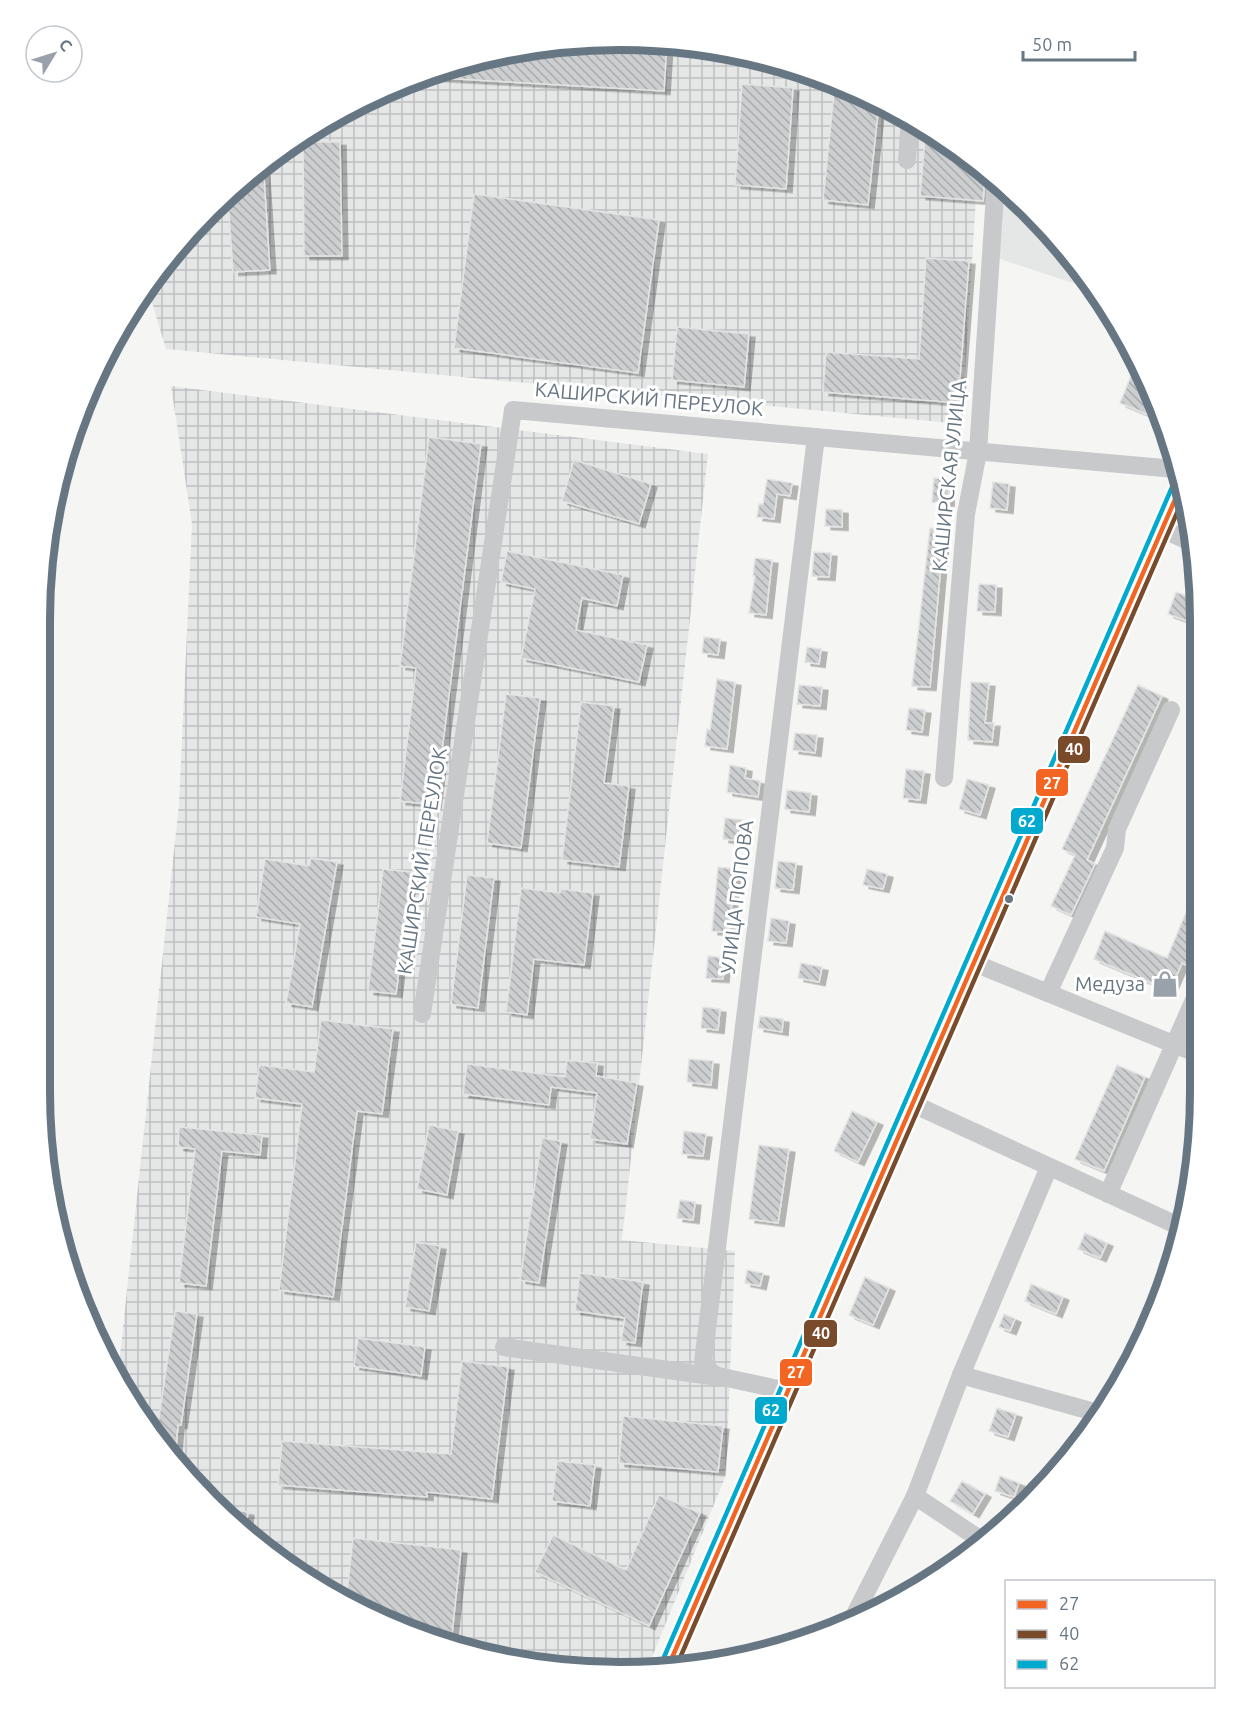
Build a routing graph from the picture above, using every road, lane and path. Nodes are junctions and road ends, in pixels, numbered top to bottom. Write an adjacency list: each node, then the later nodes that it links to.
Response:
1 (909, 129): 2 (street)
2 (907, 160)
3 (995, 191): 5 (street, КАШИРСКАЯ УЛИЦА)
4 (816, 437): 5 (street, КАШИРСКИЙ ПЕРЕУЛОК); 15 (street, КАШИРСКИЙ ПЕРЕУЛОК); 24 (street, УЛИЦА ПОПОВА)
5 (978, 452): 6 (street, КАШИРСКИЙ ПЕРЕУЛОК); 11 (street, КАШИРСКАЯ УЛИЦА)
6 (1169, 468)
7 (1176, 497): 8 (street)
8 (1162, 529): 9 (street); 12 (street)
9 (1184, 539)
10 (1171, 711): 13 (street)
11 (944, 778)
12 (974, 963): 13 (street); 18 (street)
13 (1048, 993): 16 (street)
14 (1190, 1009): 16 (street)
15 (422, 1014)
16 (1174, 1044): 17 (street); 20 (street)
17 (1190, 1051)
18 (913, 1104): 19 (street); 25 (street)
19 (1049, 1167): 20 (street); 23 (street)
20 (1108, 1194): 21 (street)
21 (1174, 1224)
22 (504, 1347): 24 (street)
23 (961, 1375): 26 (street); 27 (street)
24 (735, 1380): 25 (street)
25 (787, 1391): 30 (street)
26 (1091, 1411)
27 (915, 1496): 28 (street); 29 (street)
28 (976, 1537)
29 (857, 1611)
30 (671, 1660)

